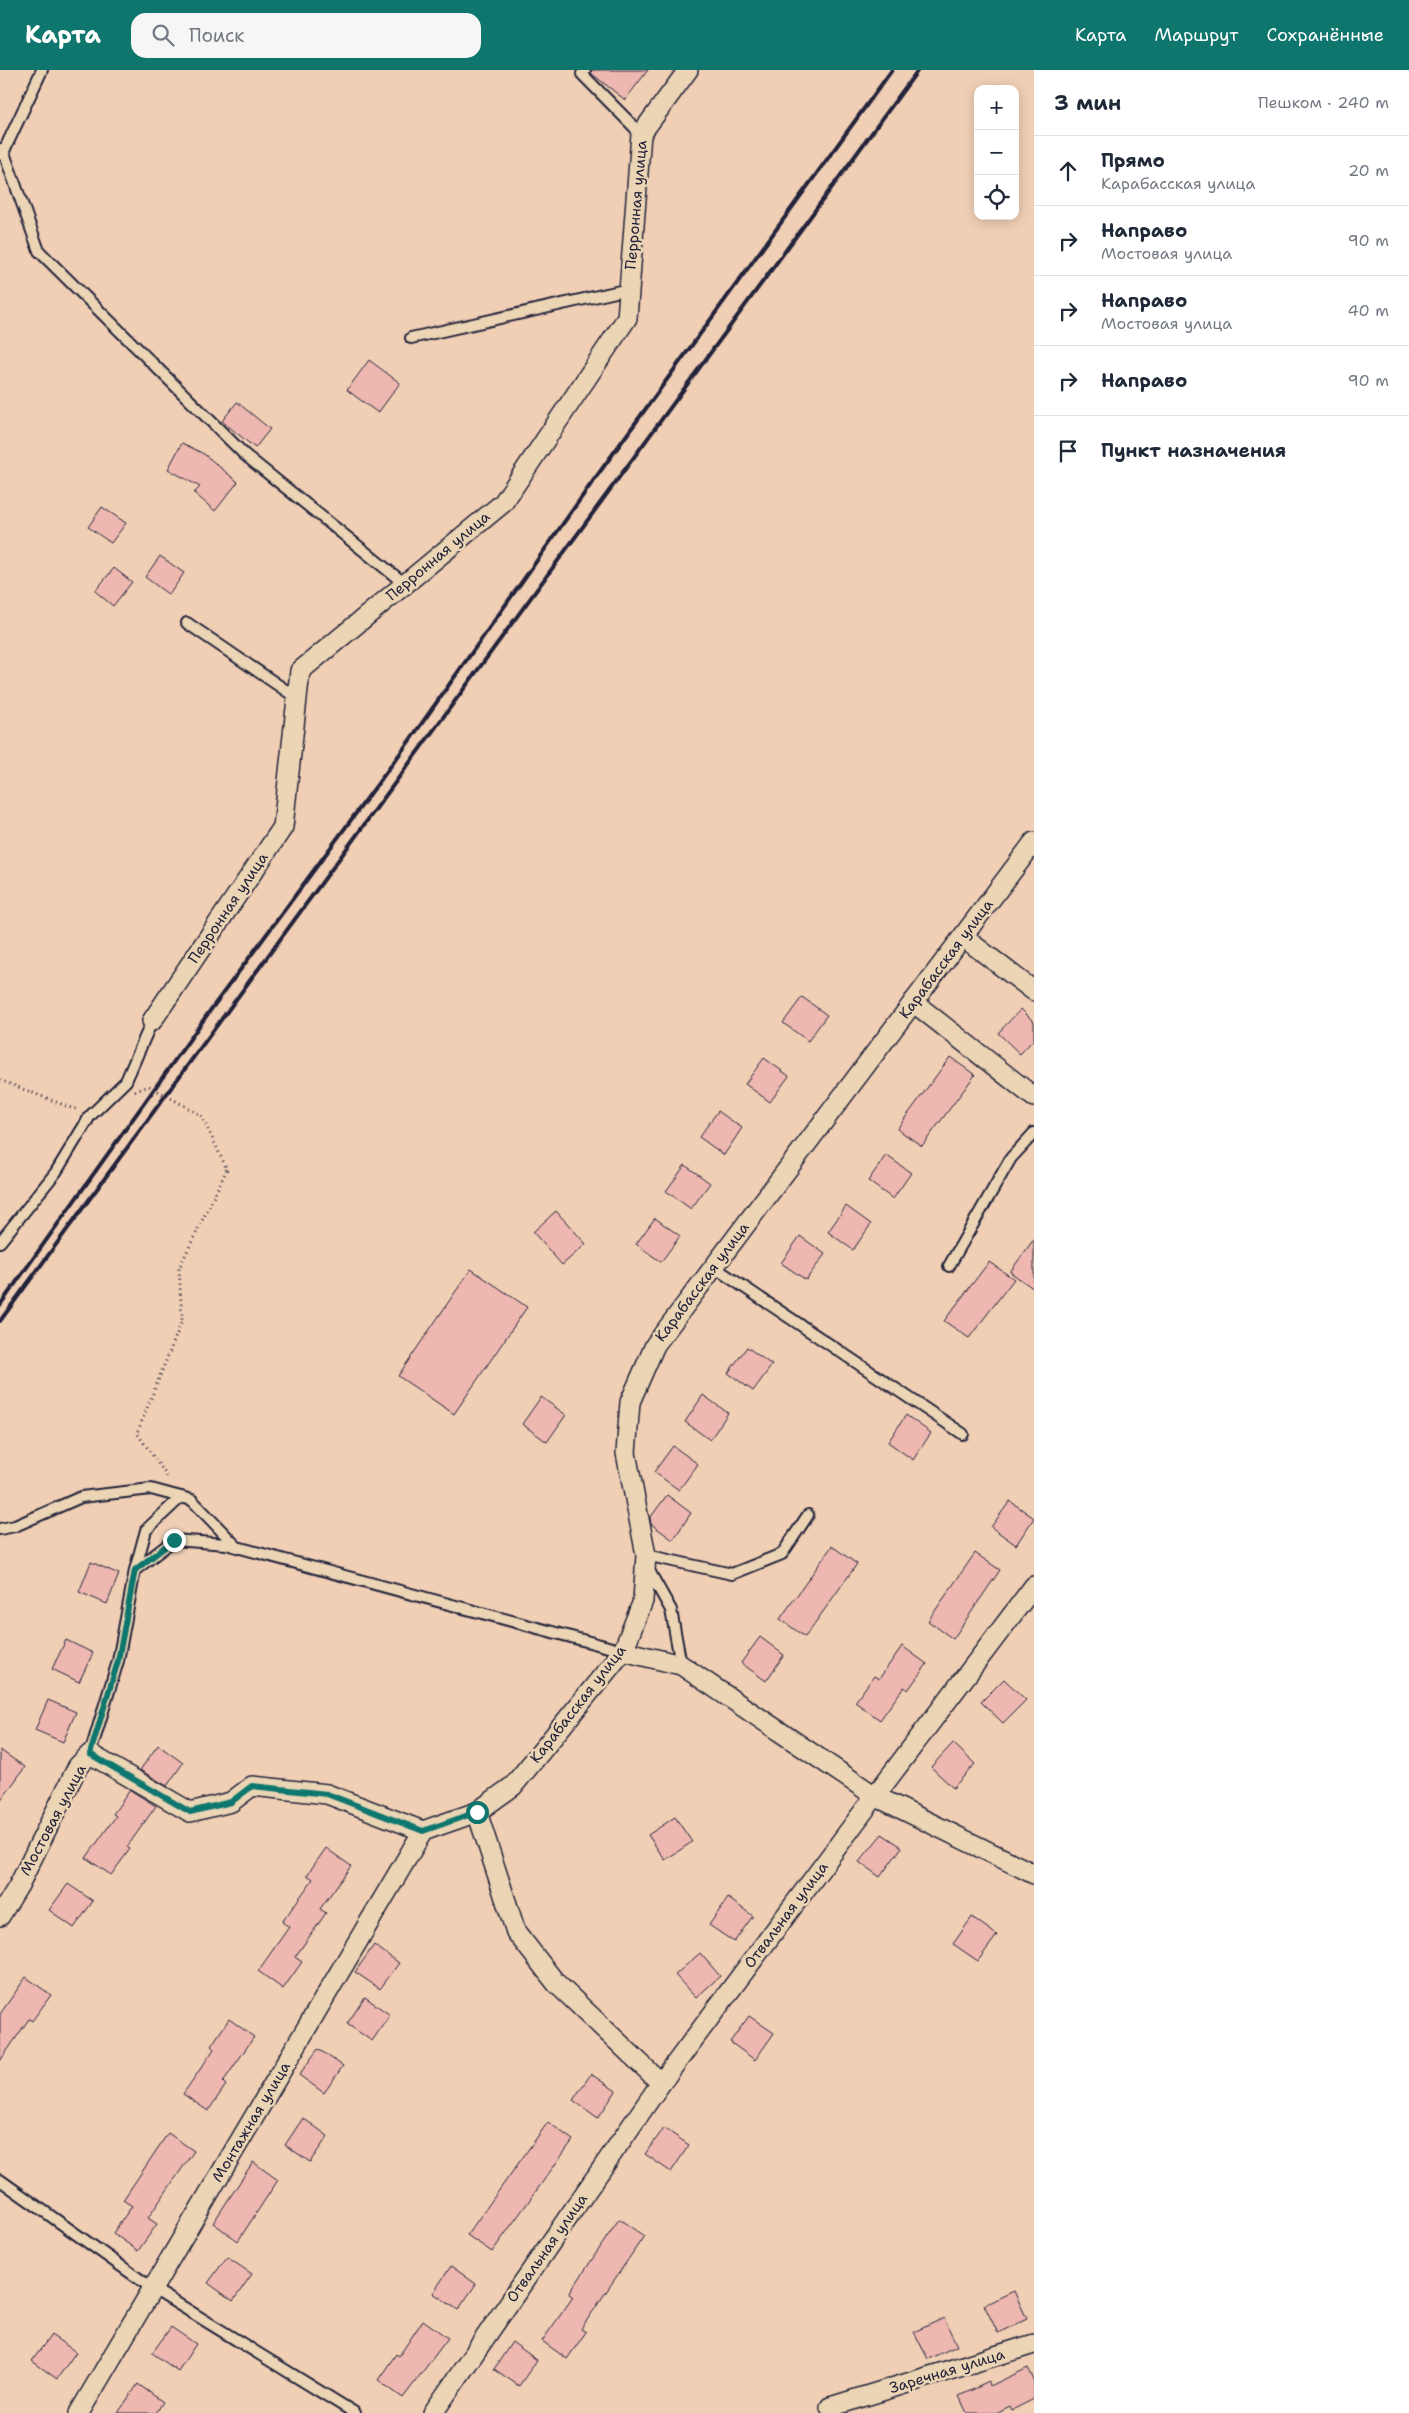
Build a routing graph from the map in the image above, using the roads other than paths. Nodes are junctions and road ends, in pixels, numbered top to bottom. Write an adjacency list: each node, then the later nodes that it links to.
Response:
1 (42, 70): 5 (lane)
2 (585, 70): 4 (lane)
3 (688, 70): 4 (street, Перронная улица)
4 (641, 134): 7 (street, Перронная улица)
5 (1, 149): 6 (lane); 9 (lane)
6 (0, 160)
7 (630, 289): 8 (lane); 9 (street, Перронная улица)
8 (411, 338)
9 (405, 584): 11 (street, Перронная улица)
10 (187, 623): 11 (lane)
11 (297, 698): 16 (street, Перронная улица)
12 (1034, 842): 13 (street, Карабасская улица)
13 (963, 937): 14 (street); 15 (street, Карабасская улица)
14 (1034, 991)
15 (914, 1002): 17 (street); 21 (street, Карабасская улица)
16 (152, 1021): 19 (lane)
17 (1034, 1097)
18 (1034, 1133): 20 (lane)
19 (0, 1242)
20 (949, 1266)
21 (714, 1267): 22 (lane); 27 (street, Карабасская улица)
22 (963, 1434)
23 (180, 1497): 25 (lane); 26 (lane); 28 (lane)
24 (808, 1515): 27 (lane)
25 (0, 1529)
26 (238, 1547): 28 (lane); 30 (lane)
27 (646, 1559): 30 (street, Карабасская улица); 31 (lane)
28 (135, 1570): 32 (lane)
29 (1034, 1586): 33 (street, Отвальная улица)
30 (623, 1651): 31 (street); 34 (street, Карабасская улица)
31 (681, 1664): 33 (street)
32 (90, 1754): 35 (street, Мостовая улица); 37 (street, Мостовая улица)
33 (875, 1796): 36 (street); 38 (street, Отвальная улица)
34 (477, 1812): 35 (street, Карабасская улица); 38 (street)
35 (423, 1831): 40 (street, Монтажная улица)
36 (1034, 1874)
37 (0, 1916)
38 (661, 2082): 45 (street, Отвальная улица)
39 (0, 2180): 40 (lane)
40 (152, 2288): 43 (street, Монтажная улица); 44 (lane)
41 (1034, 2344): 42 (street, Заречная улица)
42 (829, 2410)
43 (79, 2413)
44 (355, 2413)
45 (433, 2413)

